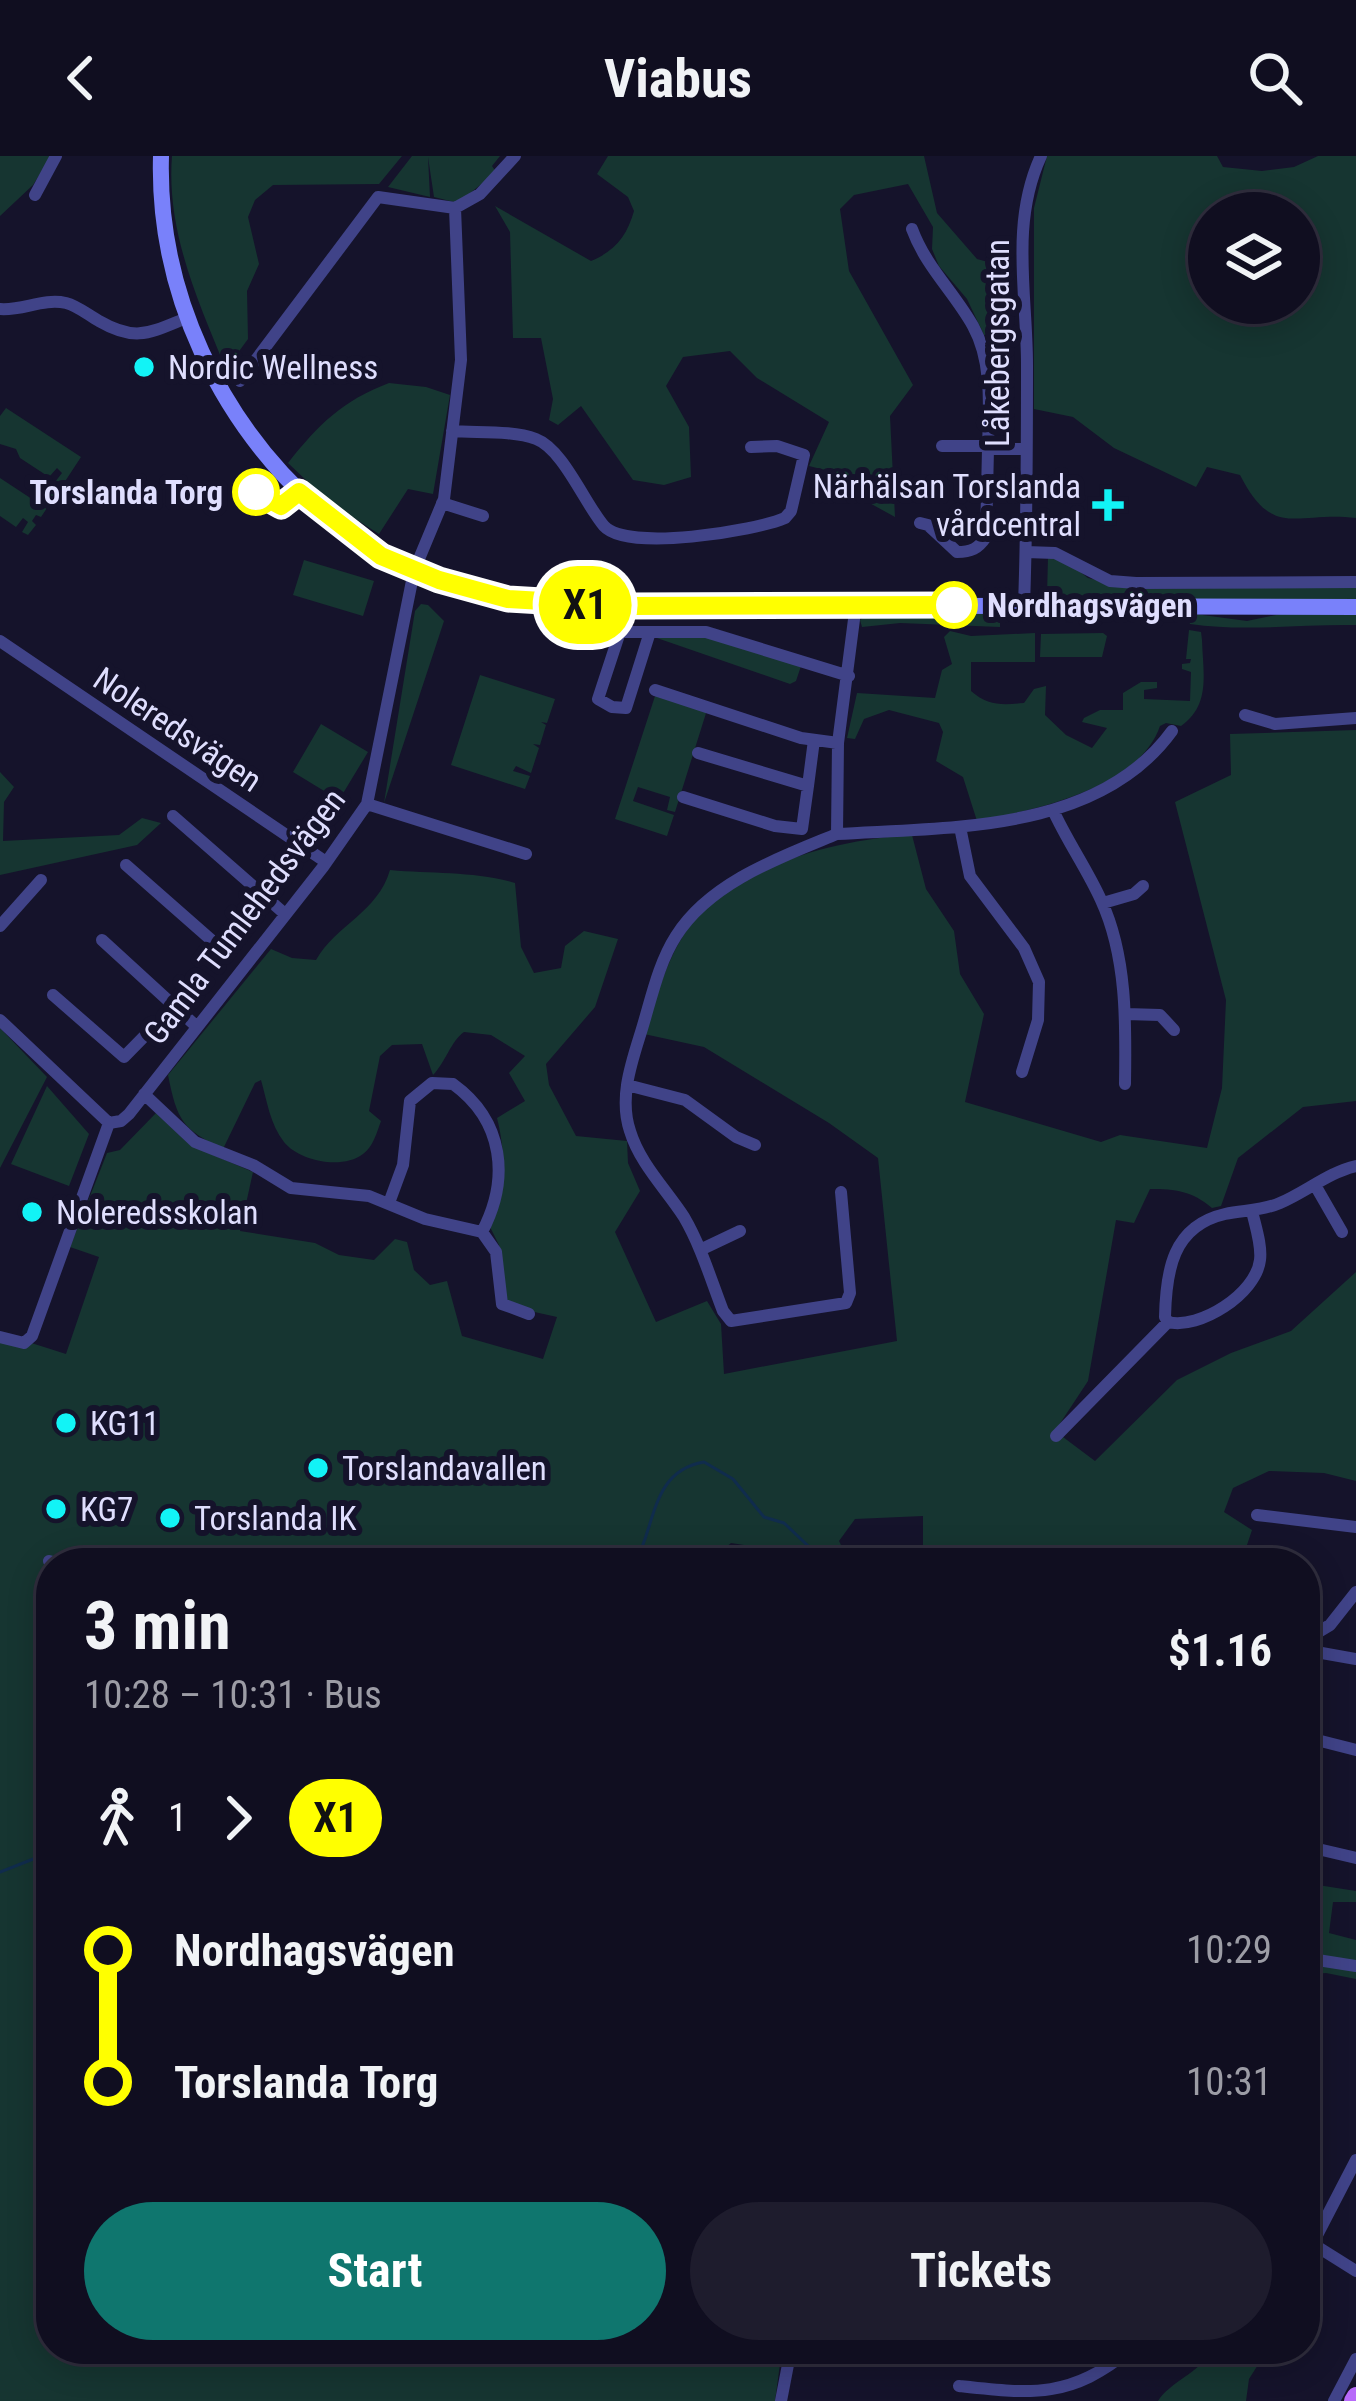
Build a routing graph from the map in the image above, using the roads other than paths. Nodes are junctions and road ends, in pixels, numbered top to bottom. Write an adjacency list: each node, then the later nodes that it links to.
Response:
1 (56, 156): 5 (street)
2 (161, 156): 9 (street)
3 (515, 156): 6 (street)
4 (1041, 156): 15 (street, Låkebergsgatan)
5 (34, 195)
6 (455, 208): 10 (street); 11 (street, Gamla Tumlehedsvägen)
7 (912, 230): 13 (street)
8 (0, 309): 9 (street)
9 (189, 317): 20 (street)
10 (240, 380)
11 (452, 430): 14 (street); 16 (street, Gamla Tumlehedsvägen)
12 (942, 446): 13 (street)
13 (988, 447): 15 (street); 18 (street)
14 (751, 448)
15 (1024, 448): 19 (street, Låkebergsgatan)
16 (442, 503): 17 (street); 20 (street, Gamla Tumlehedsvägen)
17 (483, 516)
18 (920, 523)
19 (1026, 552): 21 (street); 23 (street, Låkebergsgatan)
20 (414, 571): 22 (street); 37 (street, Gamla Tumlehedsvägen)
21 (1356, 582)
22 (856, 604): 23 (street); 27 (street)
23 (1024, 605): 24 (street)
24 (1356, 607)
25 (650, 632): 25 (street); 27 (street)
26 (0, 640): 43 (street, Noleredsvägen)
27 (849, 676): 33 (street)
28 (656, 690): 32 (street)
29 (1246, 715): 30 (street)
30 (1356, 718)
31 (1172, 731): 38 (street)
32 (814, 740): 33 (street); 35 (street)
33 (838, 743): 41 (street)
34 (698, 753): 35 (street)
35 (808, 786): 36 (street)
36 (683, 796)
37 (367, 804): 42 (street); 43 (street, Gamla Tumlehedsvägen)
38 (1053, 809): 40 (street); 48 (street)
39 (172, 816): 47 (street)
40 (960, 827): 41 (street); 58 (street)
41 (837, 834): 60 (street)
42 (526, 854)
43 (326, 862): 49 (street, Gamla Tumlehedsvägen)
44 (126, 866): 47 (street)
45 (41, 880): 50 (street)
46 (1142, 886): 48 (street)
47 (264, 896): 49 (street)
48 (1103, 903): 54 (street)
49 (285, 914): 56 (street, Gamla Tumlehedsvägen)
50 (0, 926)
51 (102, 940): 53 (street)
52 (52, 995): 53 (street)
53 (174, 1006): 56 (street)
54 (1126, 1014): 57 (street); 59 (street)
55 (0, 1020): 62 (street)
56 (196, 1026): 61 (street, Gamla Tumlehedsvägen)
57 (1174, 1030)
58 (1022, 1072)
59 (1125, 1084)
60 (626, 1085): 63 (street); 72 (street)
61 (144, 1094): 62 (street, Gamla Tumlehedsvägen); 67 (street)
62 (109, 1123): 75 (street)
63 (755, 1145)
64 (1356, 1166): 65 (street)
65 (1315, 1185): 68 (street); 71 (street)
66 (841, 1192): 72 (street)
67 (389, 1203): 70 (street); 70 (street)
68 (1252, 1211): 74 (street); 74 (street)
69 (740, 1231): 72 (street)
70 (482, 1232): 73 (street)
71 (1342, 1232)
72 (700, 1250)
73 (530, 1314)
74 (1168, 1322): 76 (street)
75 (0, 1337)
76 (1056, 1436)
77 (1257, 1516): 78 (street)
78 (1356, 1527)
79 (1356, 1592): 80 (street)
80 (1320, 1631)
81 (1320, 1653): 82 (street)
82 (1356, 1659)
83 (1320, 1741): 84 (street)
84 (1356, 1750)
85 (1320, 1850): 86 (street)
86 (1356, 1858)
87 (1320, 1960): 88 (street)
88 (1356, 1966)
89 (1356, 2160): 90 (street)
90 (1320, 2222)
91 (1320, 2248): 92 (street)
92 (1356, 2271)
93 (1356, 2359): 98 (street)
94 (788, 2364): 97 (street)
95 (1111, 2364): 96 (street)
96 (959, 2386)
97 (781, 2401)
98 (1334, 2401)

